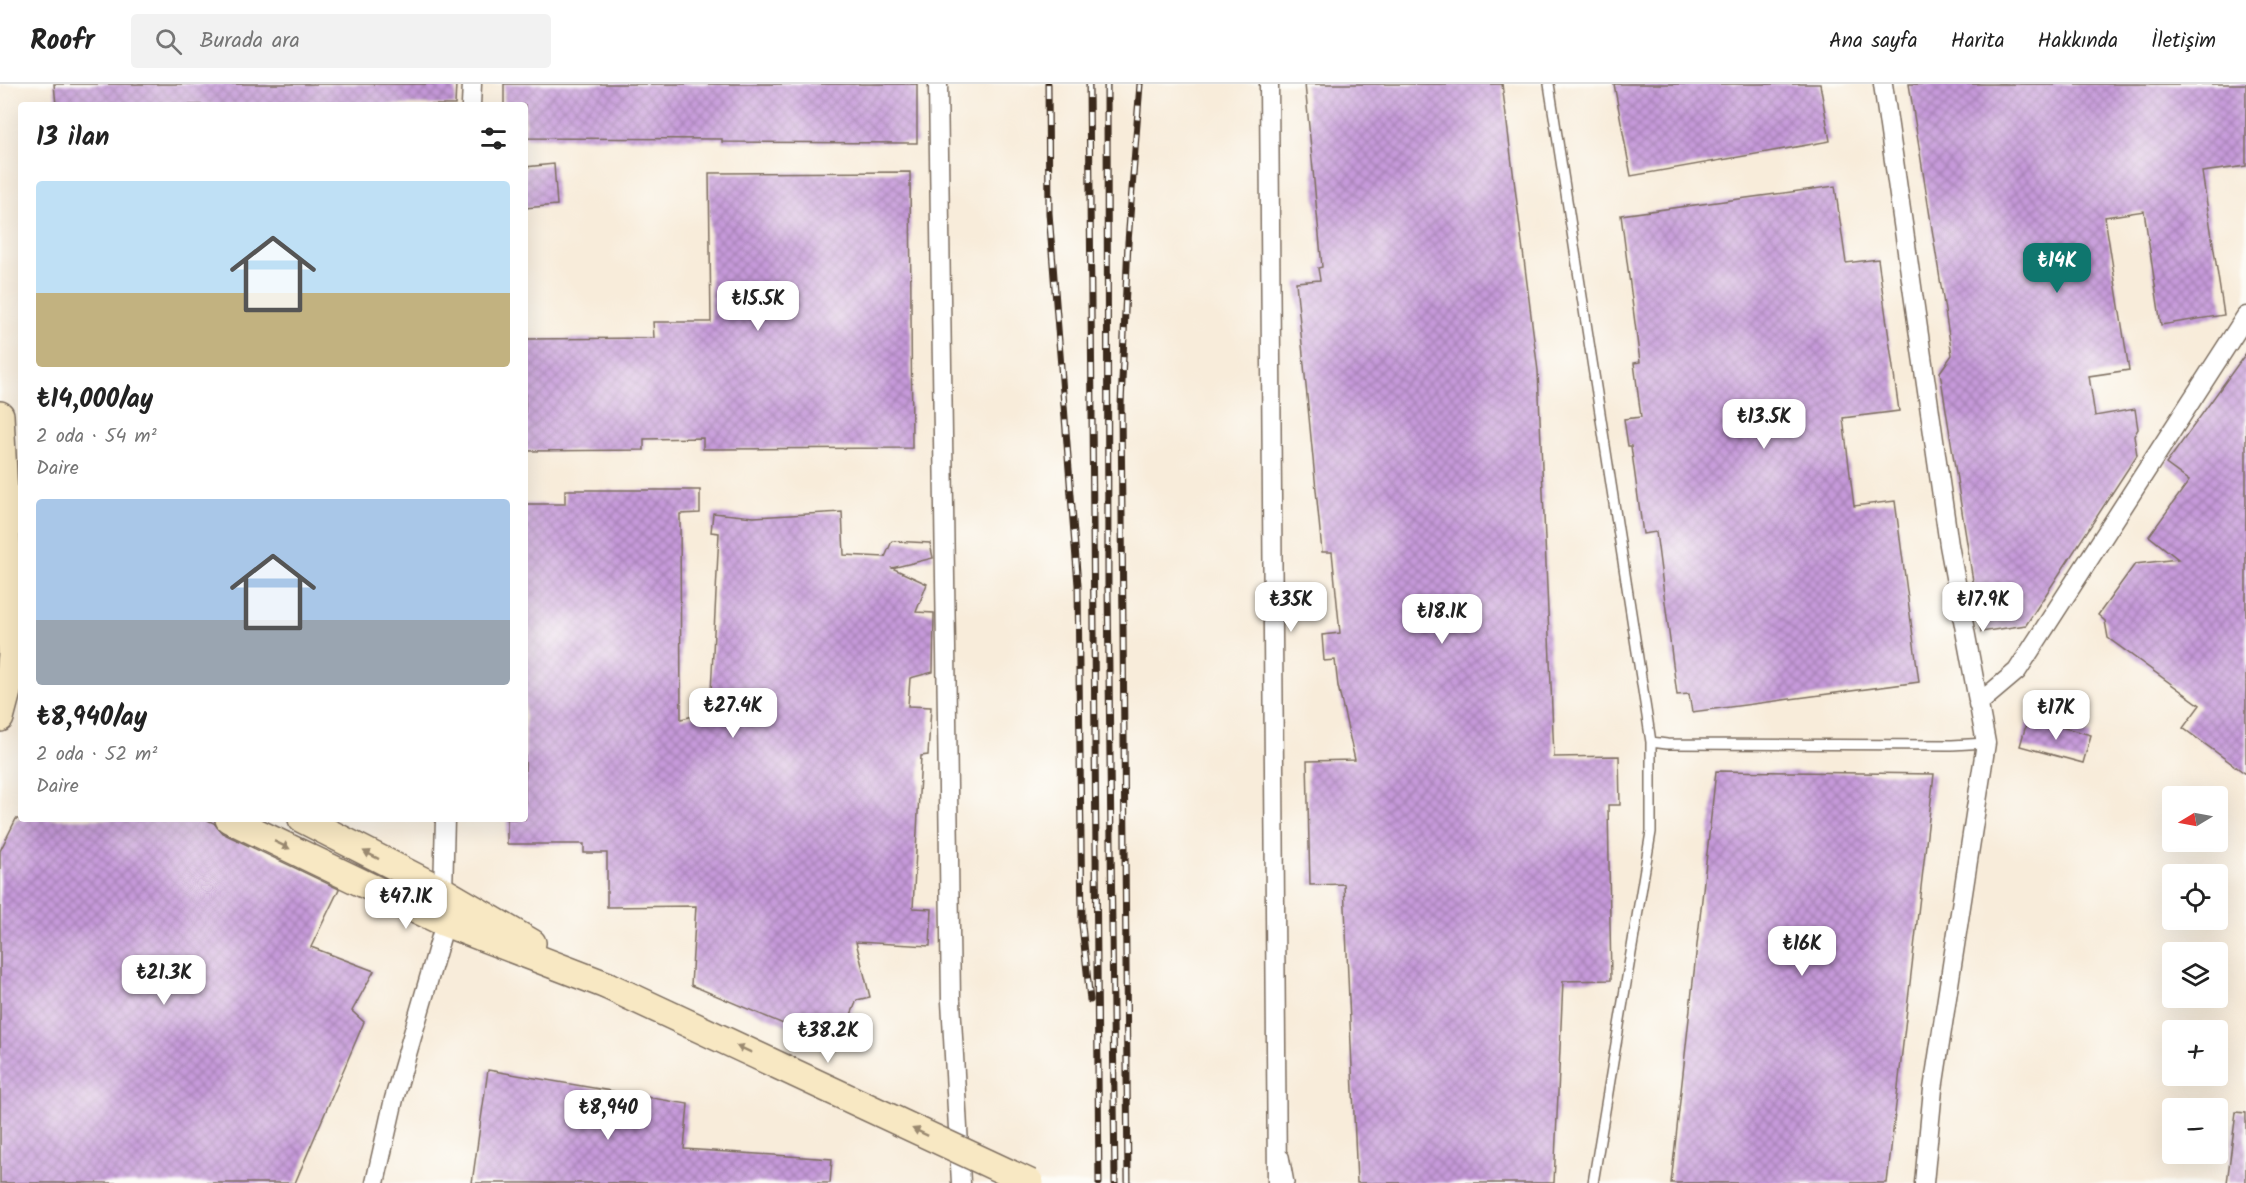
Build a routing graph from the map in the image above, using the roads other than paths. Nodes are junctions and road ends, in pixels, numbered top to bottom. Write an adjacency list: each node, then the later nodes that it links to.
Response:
1 (471, 84): 6 (street)
2 (938, 84): 22 (street)
3 (1269, 84): 20 (street)
4 (1549, 84): 12 (lane)
5 (1883, 84): 10 (street)
6 (471, 102)
7 (2246, 316): 10 (street)
8 (0, 430): 9 (street)
9 (11, 655): 11 (street)
10 (1978, 704): 13 (street)
11 (6, 717)
12 (1651, 742): 13 (lane); 26 (lane)
13 (1986, 743): 27 (street)
14 (235, 822): 18 (street, one-way to 18)
15 (308, 822): 17 (street, one-way to 15)
16 (445, 822): 17 (street)
17 (442, 891): 18 (street); 19 (street)
18 (445, 923): 19 (street); 21 (street)
19 (606, 985): 23 (street, one-way to 19, bridge)
20 (1276, 1116): 24 (street); 25 (lane)
21 (375, 1183)
22 (961, 1183)
23 (1030, 1183)
24 (1277, 1183)
25 (1289, 1183)
26 (1593, 1183)
27 (1924, 1183)

